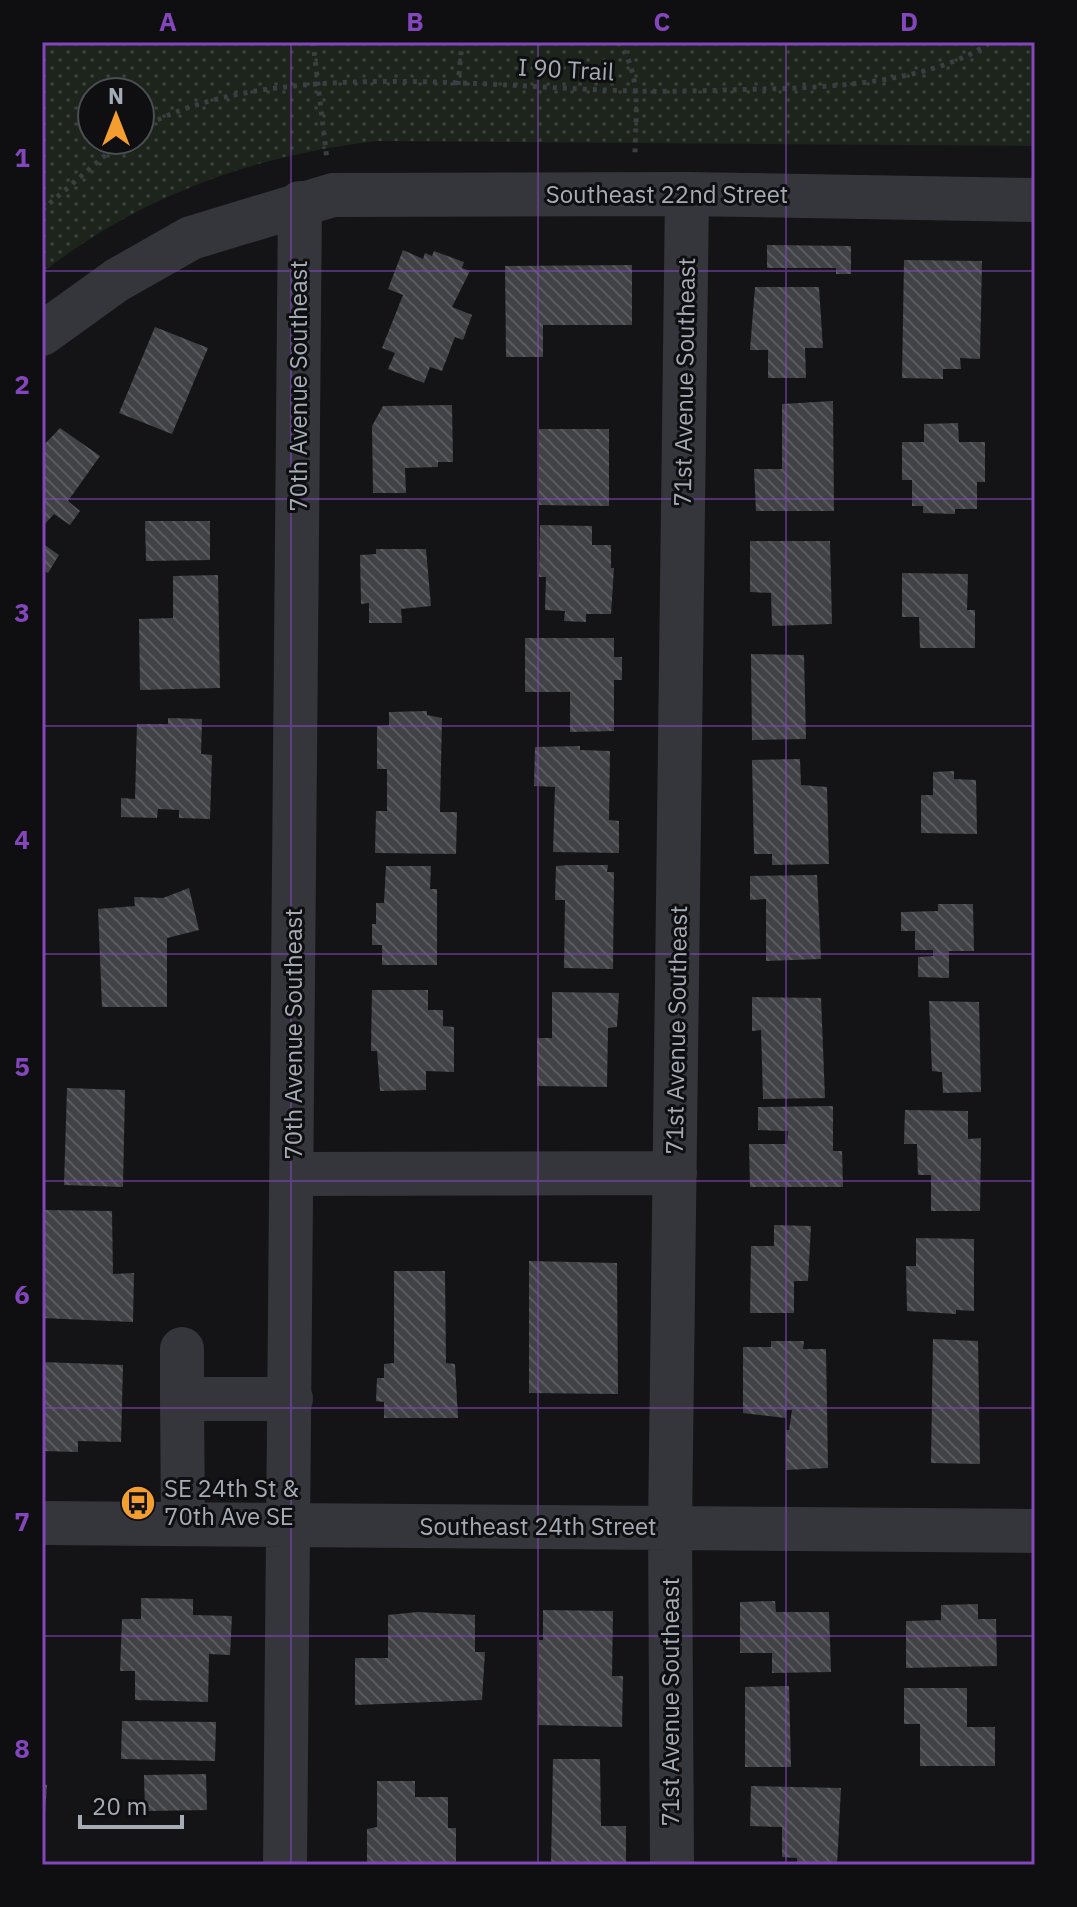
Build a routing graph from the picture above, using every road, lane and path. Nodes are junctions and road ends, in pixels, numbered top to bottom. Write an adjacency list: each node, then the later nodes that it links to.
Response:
1 (313, 42): 5 (path)
2 (462, 42): 6 (path)
3 (618, 42): 7 (path)
4 (991, 42): 7 (path, I 90 Trail)
5 (319, 85): 6 (path, I 90 Trail); 8 (path, I 90 Trail); 9 (path)
6 (458, 85): 7 (path, I 90 Trail)
7 (636, 91): 11 (path)
8 (156, 122)
9 (324, 147)
10 (104, 156): 15 (path)
11 (636, 194): 12 (street, Southeast 22nd Street); 14 (street, Southeast 22nd Street)
12 (687, 194): 13 (street, Southeast 22nd Street); 17 (street, 71st Avenue Southeast)
13 (1035, 200)
14 (300, 203): 16 (street, Southeast 22nd Street); 18 (street, 70th Avenue Southeast)
15 (42, 210)
16 (42, 334)
17 (675, 1173): 18 (street); 25 (street, 71st Avenue Southeast)
18 (293, 1174): 21 (street, 70th Avenue Southeast)
19 (182, 1349): 20 (street)
20 (182, 1399): 21 (street); 23 (street)
21 (291, 1399): 24 (street, 70th Avenue Southeast)
22 (42, 1523): 23 (street, Southeast 24th Street)
23 (183, 1524): 24 (street, Southeast 24th Street)
24 (290, 1525): 25 (street, Southeast 24th Street); 27 (street, 70th Avenue Southeast)
25 (670, 1528): 26 (street, Southeast 24th Street); 28 (street, 71st Avenue Southeast)
26 (1035, 1531)
27 (285, 1865)
28 (672, 1865)

